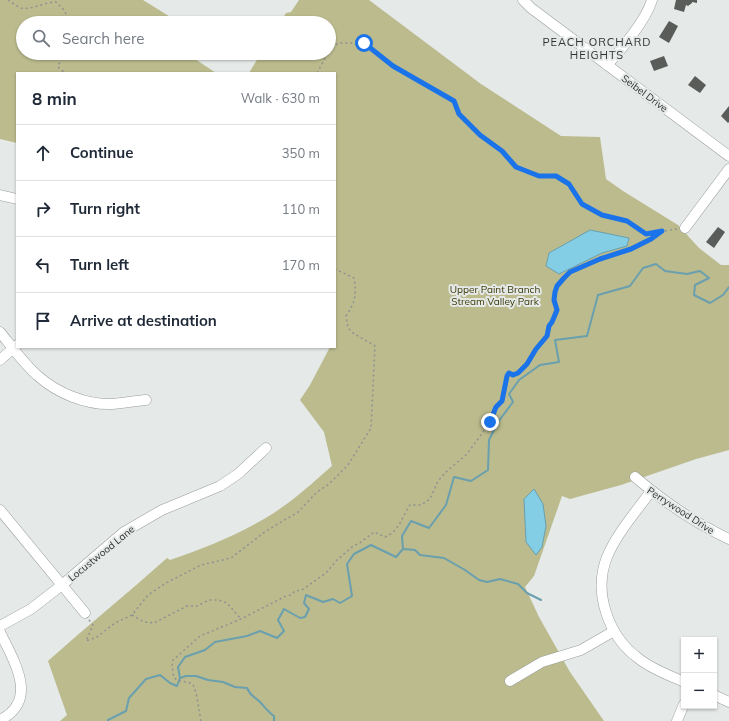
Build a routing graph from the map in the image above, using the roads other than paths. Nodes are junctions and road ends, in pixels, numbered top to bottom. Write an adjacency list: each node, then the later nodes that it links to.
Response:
1 (523, 0): 3 (street, Seibel Drive)
2 (652, 0): 3 (street)
3 (607, 65): 4 (street, Seibel Drive)
4 (729, 156)
5 (729, 168): 8 (street)
6 (0, 195): 7 (street)
7 (16, 198)
8 (685, 228)
9 (0, 332): 10 (street)
10 (15, 347): 11 (street); 12 (street)
11 (0, 360)
12 (146, 400)
13 (266, 448): 18 (street, Locustwood Lane)
14 (635, 478): 15 (street, Perrywood Drive)
15 (651, 491): 17 (street, Perrywood Drive); 21 (street)
16 (0, 510): 18 (street)
17 (729, 539)
18 (62, 585): 19 (street); 20 (street, Locustwood Lane)
19 (85, 613)
20 (0, 626)
21 (614, 631): 23 (street); 24 (street)
22 (0, 632): 28 (street)
23 (510, 681)
24 (681, 681)
25 (717, 696): 26 (street)
26 (729, 702)
27 (682, 709): 29 (street)
28 (0, 720)
29 (677, 721)

